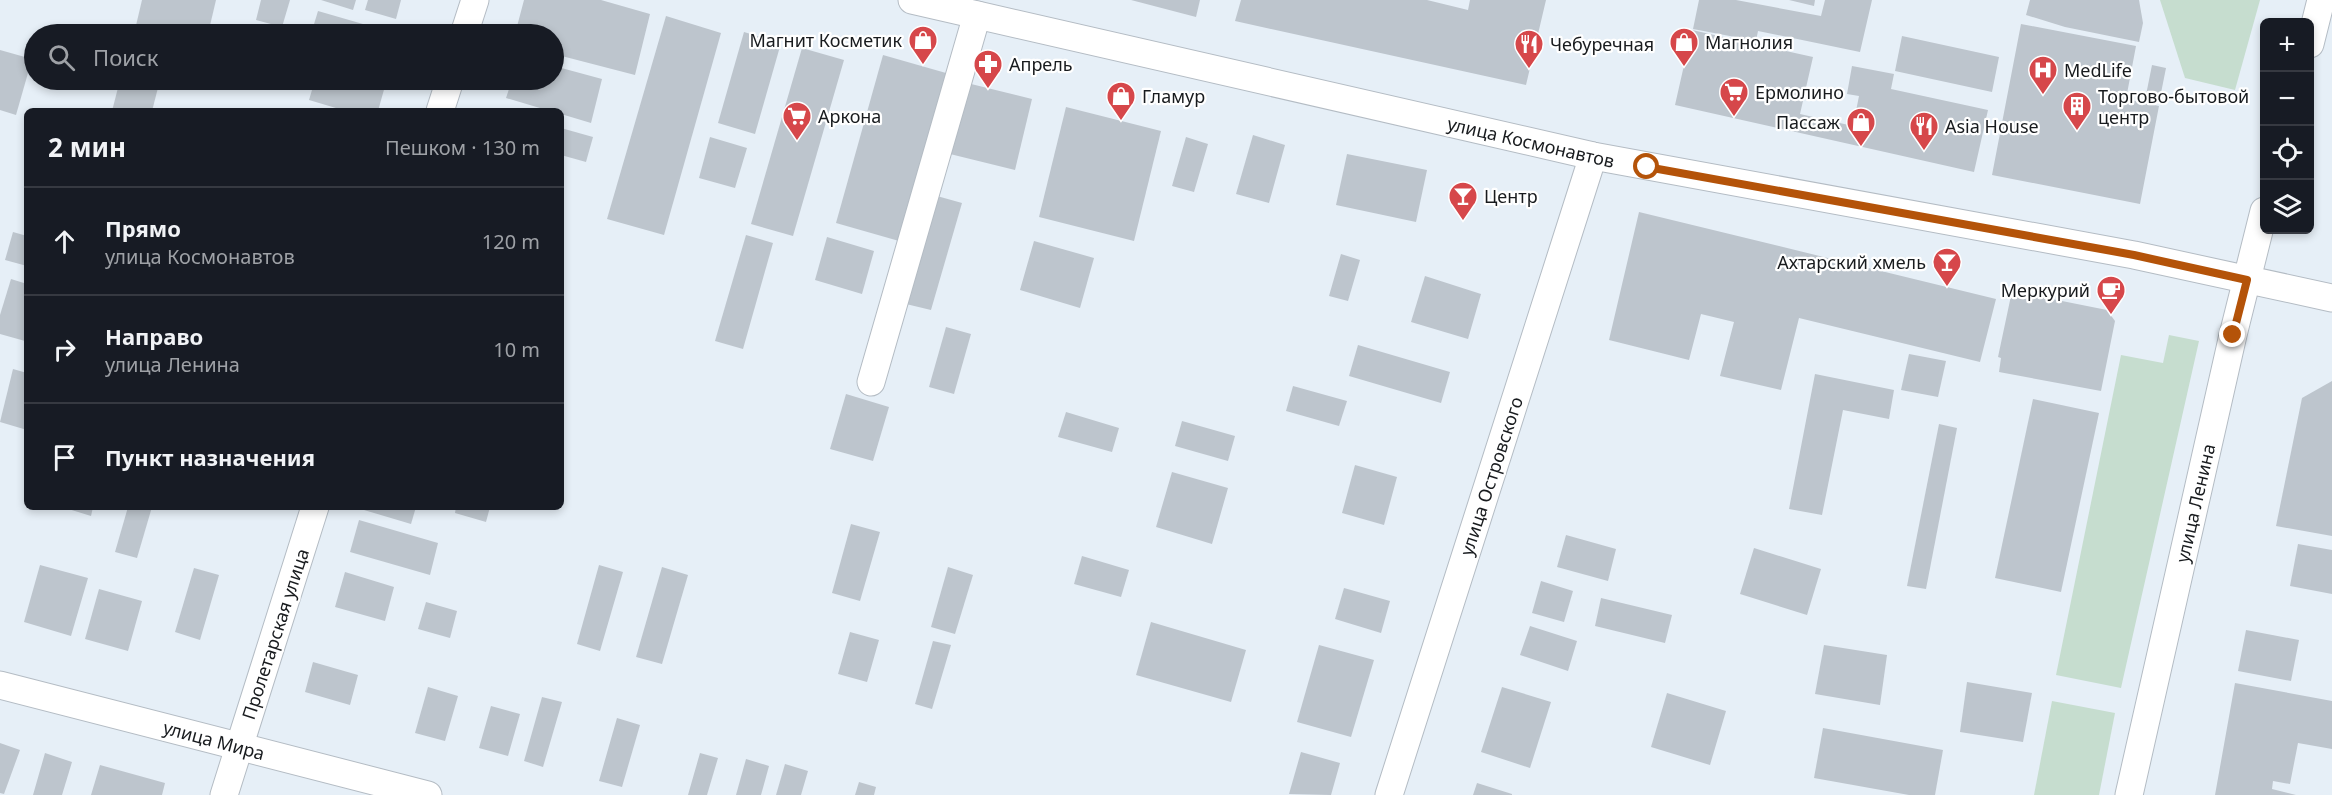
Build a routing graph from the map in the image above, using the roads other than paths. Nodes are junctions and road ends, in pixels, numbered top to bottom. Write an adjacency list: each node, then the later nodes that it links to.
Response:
1 (475, 0): 5 (street)
2 (912, 0): 4 (street, улица Космонавтов)
3 (2321, 0): 6 (street)
4 (978, 15): 9 (street, улица Космонавтов); 13 (street)
5 (467, 24)
6 (2314, 28)
7 (447, 90): 8 (street)
8 (441, 108)
9 (1593, 156): 11 (street, улица Космонавтов); 19 (street, улица Островского)
10 (2260, 230): 11 (street, улица Ленина)
11 (2247, 280): 12 (street, улица Космонавтов); 20 (street, улица Ленина)
12 (2332, 298)
13 (871, 382)
14 (314, 510): 16 (street, Пролетарская улица)
15 (0, 685): 16 (street, улица Мира)
16 (239, 747): 17 (street, Пролетарская улица); 18 (street, улица Мира)
17 (224, 795)
18 (428, 795)
19 (1389, 795)
20 (2129, 795)

